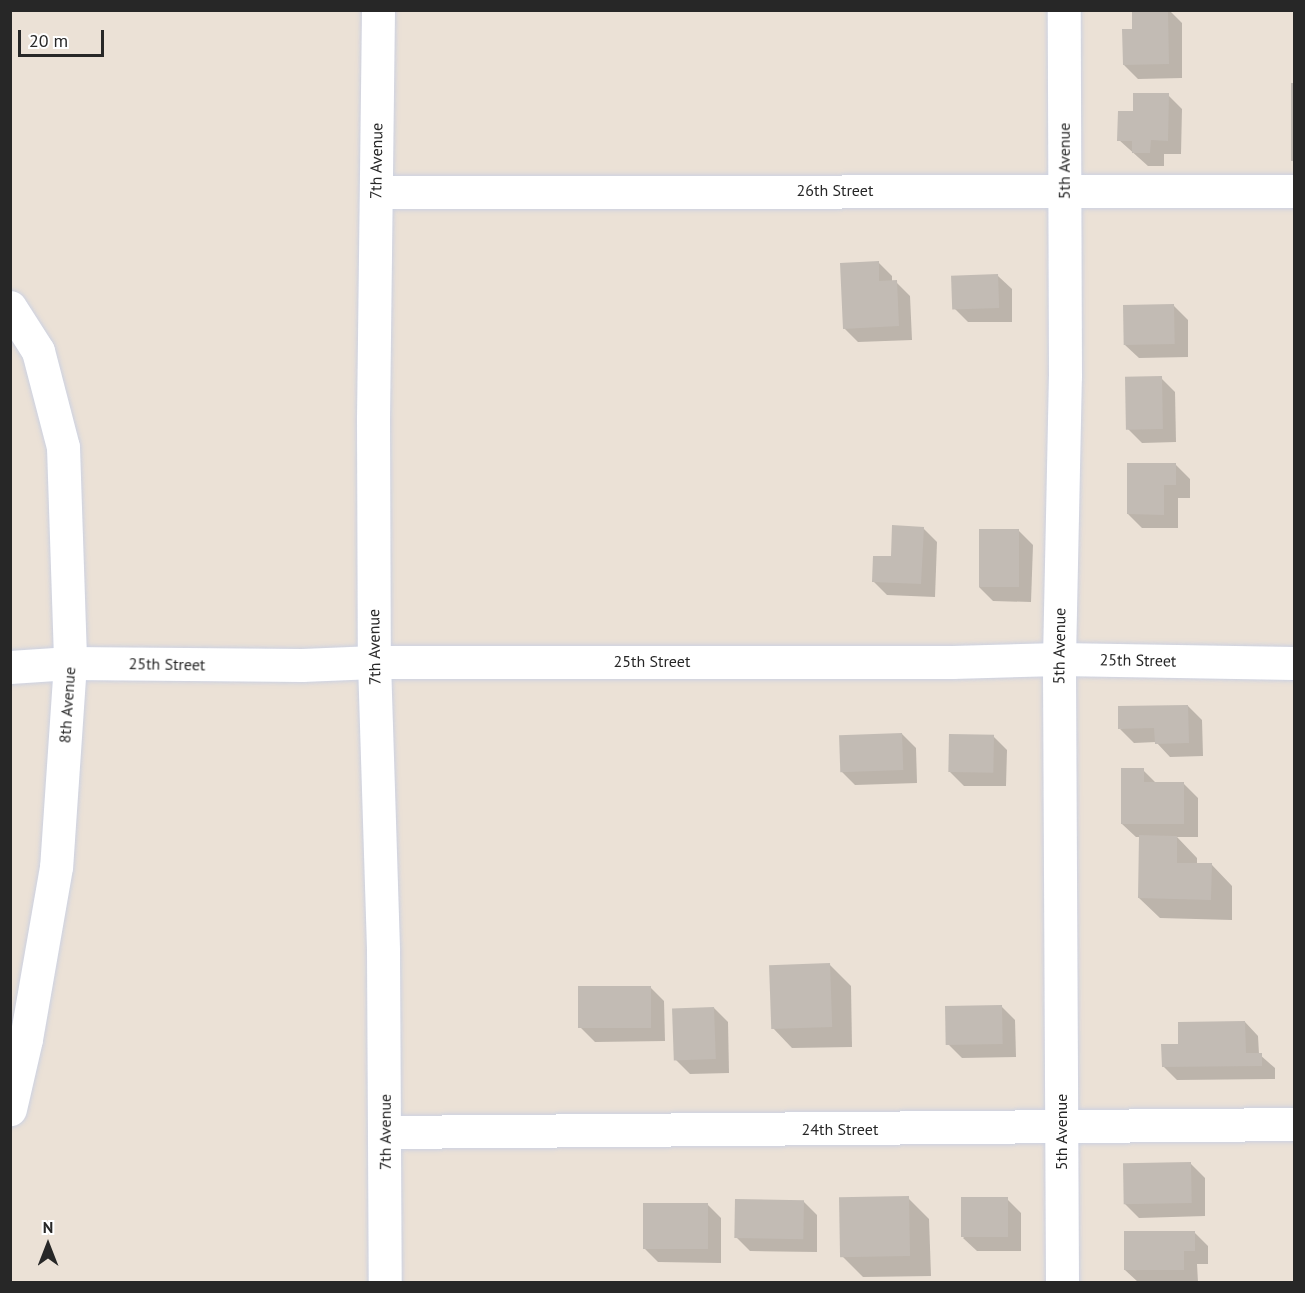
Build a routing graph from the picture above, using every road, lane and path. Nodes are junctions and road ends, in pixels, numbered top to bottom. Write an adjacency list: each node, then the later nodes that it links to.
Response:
1 (378, 10): 5 (street, 7th Avenue)
2 (1064, 10): 3 (street, 5th Avenue)
3 (1064, 189): 4 (street, 26th Street); 5 (street, 26th Street); 7 (street, 5th Avenue)
4 (1294, 191)
5 (376, 192): 8 (street, 7th Avenue)
6 (10, 307): 9 (street, 8th Avenue)
7 (1059, 659): 8 (street, 25th Street); 10 (street, 25th Street); 14 (street, 5th Avenue)
8 (374, 662): 9 (street, 25th Street); 15 (street, 7th Avenue)
9 (70, 663): 11 (street, 25th Street); 12 (street, 8th Avenue)
10 (1294, 663)
11 (10, 667)
12 (10, 1109)
13 (1294, 1124): 14 (street, 24th Street)
14 (1061, 1127): 15 (street, 24th Street); 17 (street, 5th Avenue)
15 (385, 1132): 16 (street, 7th Avenue)
16 (385, 1282)
17 (1062, 1282)

